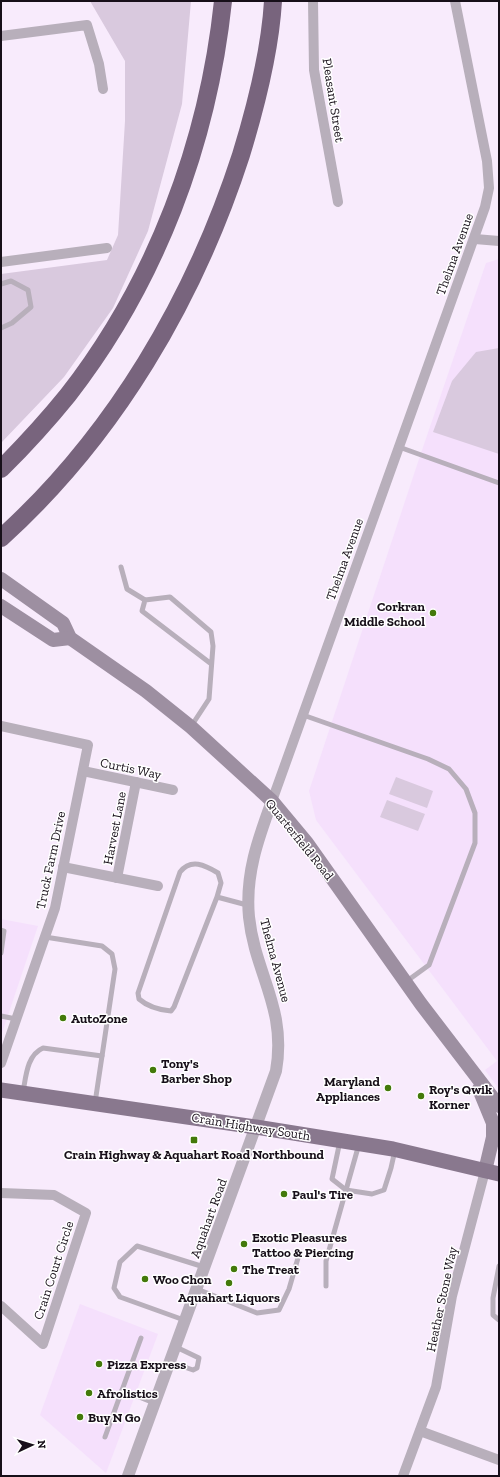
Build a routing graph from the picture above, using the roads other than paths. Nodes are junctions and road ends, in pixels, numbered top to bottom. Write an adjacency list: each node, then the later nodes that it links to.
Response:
1 (212, 1): 8 (highway)
2 (223, 1): 8 (highway)
3 (273, 1): 19 (highway)
4 (312, 1): 9 (street, Pleasant Street)
5 (455, 1): 10 (street, Thelma Avenue)
6 (1, 36): 7 (street)
7 (103, 89)
8 (187, 174): 17 (highway)
9 (338, 202)
10 (475, 238): 11 (street); 16 (street, Thelma Avenue)
11 (499, 241)
12 (107, 248): 13 (street)
13 (1, 262)
14 (1, 284): 15 (lane)
15 (1, 328)
16 (399, 448): 18 (lane); 26 (street, Thelma Avenue)
17 (1, 469)
18 (499, 483)
19 (1, 538)
20 (121, 567): 22 (lane)
21 (1, 579): 24 (main road, Quarterfield Road)
22 (145, 600): 25 (lane); 25 (lane)
23 (1, 606): 24 (main road)
24 (70, 638): 28 (main road, Quarterfield Road)
25 (210, 663): 28 (lane)
26 (303, 715): 32 (street, Thelma Avenue); 41 (lane)
27 (1, 726): 29 (street, Truck Farm Drive)
28 (190, 727): 32 (main road, Quarterfield Road)
29 (83, 771): 30 (street, Curtis Way); 33 (street, Truck Farm Drive)
30 (136, 782): 31 (street, Curtis Way); 34 (street, Harvest Lane)
31 (173, 790)
32 (272, 801): 37 (street, Thelma Avenue); 41 (main road, Quarterfield Road)
33 (63, 867): 34 (street); 39 (street, Truck Farm Drive)
34 (117, 878): 35 (street)
35 (158, 886)
36 (217, 897): 36 (lane); 37 (lane)
37 (248, 905): 51 (street, Thelma Avenue)
38 (1, 930): 40 (lane)
39 (44, 937): 43 (street, Truck Farm Drive); 44 (lane)
40 (1, 953)
41 (406, 982): 46 (main road, Quarterfield Road)
42 (1, 1016): 43 (lane)
43 (16, 1019): 45 (street, Truck Farm Drive)
44 (102, 1056): 48 (lane); 49 (lane)
45 (2, 1057)
46 (469, 1066): 50 (main road, Quarterfield Road); 55 (main road, Quarterfield Road)
47 (1, 1090): 48 (main road, Crain Highway South)
48 (22, 1093): 49 (main road, Crain Highway South)
49 (94, 1104): 51 (main road, Crain Highway South)
50 (499, 1106)
51 (256, 1127): 52 (main road, Crain Highway South); 60 (street, Aquahart Road)
52 (340, 1140): 53 (main road, Crain Highway South); 56 (lane)
53 (360, 1143): 54 (main road, Crain Highway South); 56 (lane)
54 (395, 1149): 55 (main road, Crain Highway South); 56 (lane)
55 (492, 1172): 72 (street, Heather Stone Way)
56 (346, 1190): 62 (lane)
57 (1, 1193): 64 (street, Crain Court Circle)
58 (298, 1258): 63 (lane)
59 (499, 1266): 61 (lane)
60 (204, 1267): 63 (street, Aquahart Road); 65 (lane)
61 (498, 1272): 66 (lane)
62 (326, 1286)
63 (197, 1289): 65 (street, Aquahart Road)
64 (1, 1306)
65 (185, 1320): 68 (street, Aquahart Road)
66 (499, 1320)
67 (141, 1338): 70 (lane)
68 (175, 1347): 69 (street, Aquahart Road); 69 (lane)
69 (170, 1362): 71 (street, Aquahart Road)
70 (122, 1390): 71 (lane); 73 (lane)
71 (154, 1403): 75 (street, Aquahart Road)
72 (420, 1431): 74 (street); 76 (street, Heather Stone Way)
73 (105, 1437)
74 (499, 1460)
75 (128, 1476)
76 (403, 1476)

